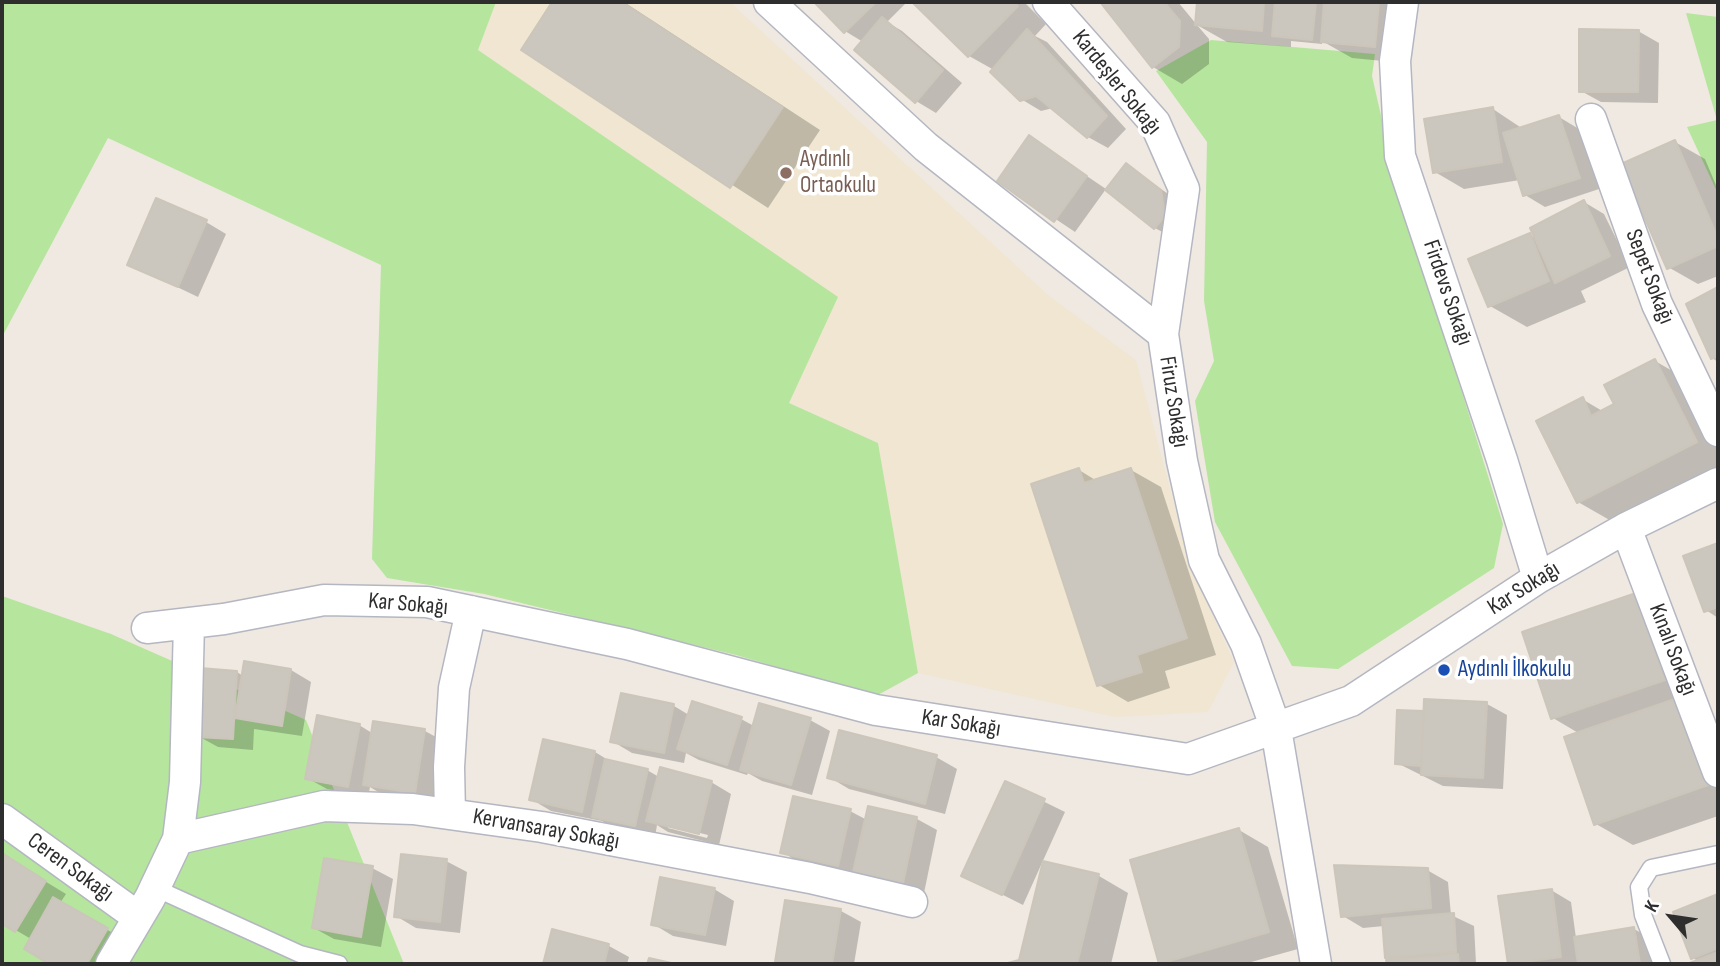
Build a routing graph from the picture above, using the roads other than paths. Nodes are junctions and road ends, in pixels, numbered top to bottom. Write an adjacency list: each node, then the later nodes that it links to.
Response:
1 (769, 2): 5 (street, Firuz Sokağı)
2 (1048, 2): 5 (street, Kardeşler Sokağı)
3 (1404, 2): 9 (street, Firdevs Sokağı)
4 (1591, 120): 6 (street, Sepet Sokağı)
5 (1163, 334): 14 (street, Firuz Sokağı)
6 (1718, 430)
7 (1718, 483): 8 (street, Kar Sokağı)
8 (1626, 528): 9 (street, Kar Sokağı); 13 (street, Kınalı Sokağı)
9 (1538, 578): 14 (street, Kar Sokağı)
10 (471, 611): 11 (street, Kar Sokağı); 14 (street, Kar Sokağı); 16 (street)
11 (189, 623): 12 (street, Kar Sokağı); 18 (street)
12 (147, 628)
13 (1709, 722): 15 (street, Kınalı Sokağı)
14 (1276, 729): 25 (street, Firuz Sokağı)
15 (1718, 772)
16 (450, 814): 18 (street, Kervansaray Sokağı); 21 (street, Kervansaray Sokağı)
17 (2, 819): 22 (street, Ceren Sokağı)
18 (178, 839): 20 (street)
19 (1718, 854): 26 (lane)
20 (155, 888): 22 (street); 24 (lane)
21 (912, 902)
22 (138, 917): 23 (street)
23 (111, 964)
24 (339, 964)
25 (1316, 964)
26 (1662, 964)

